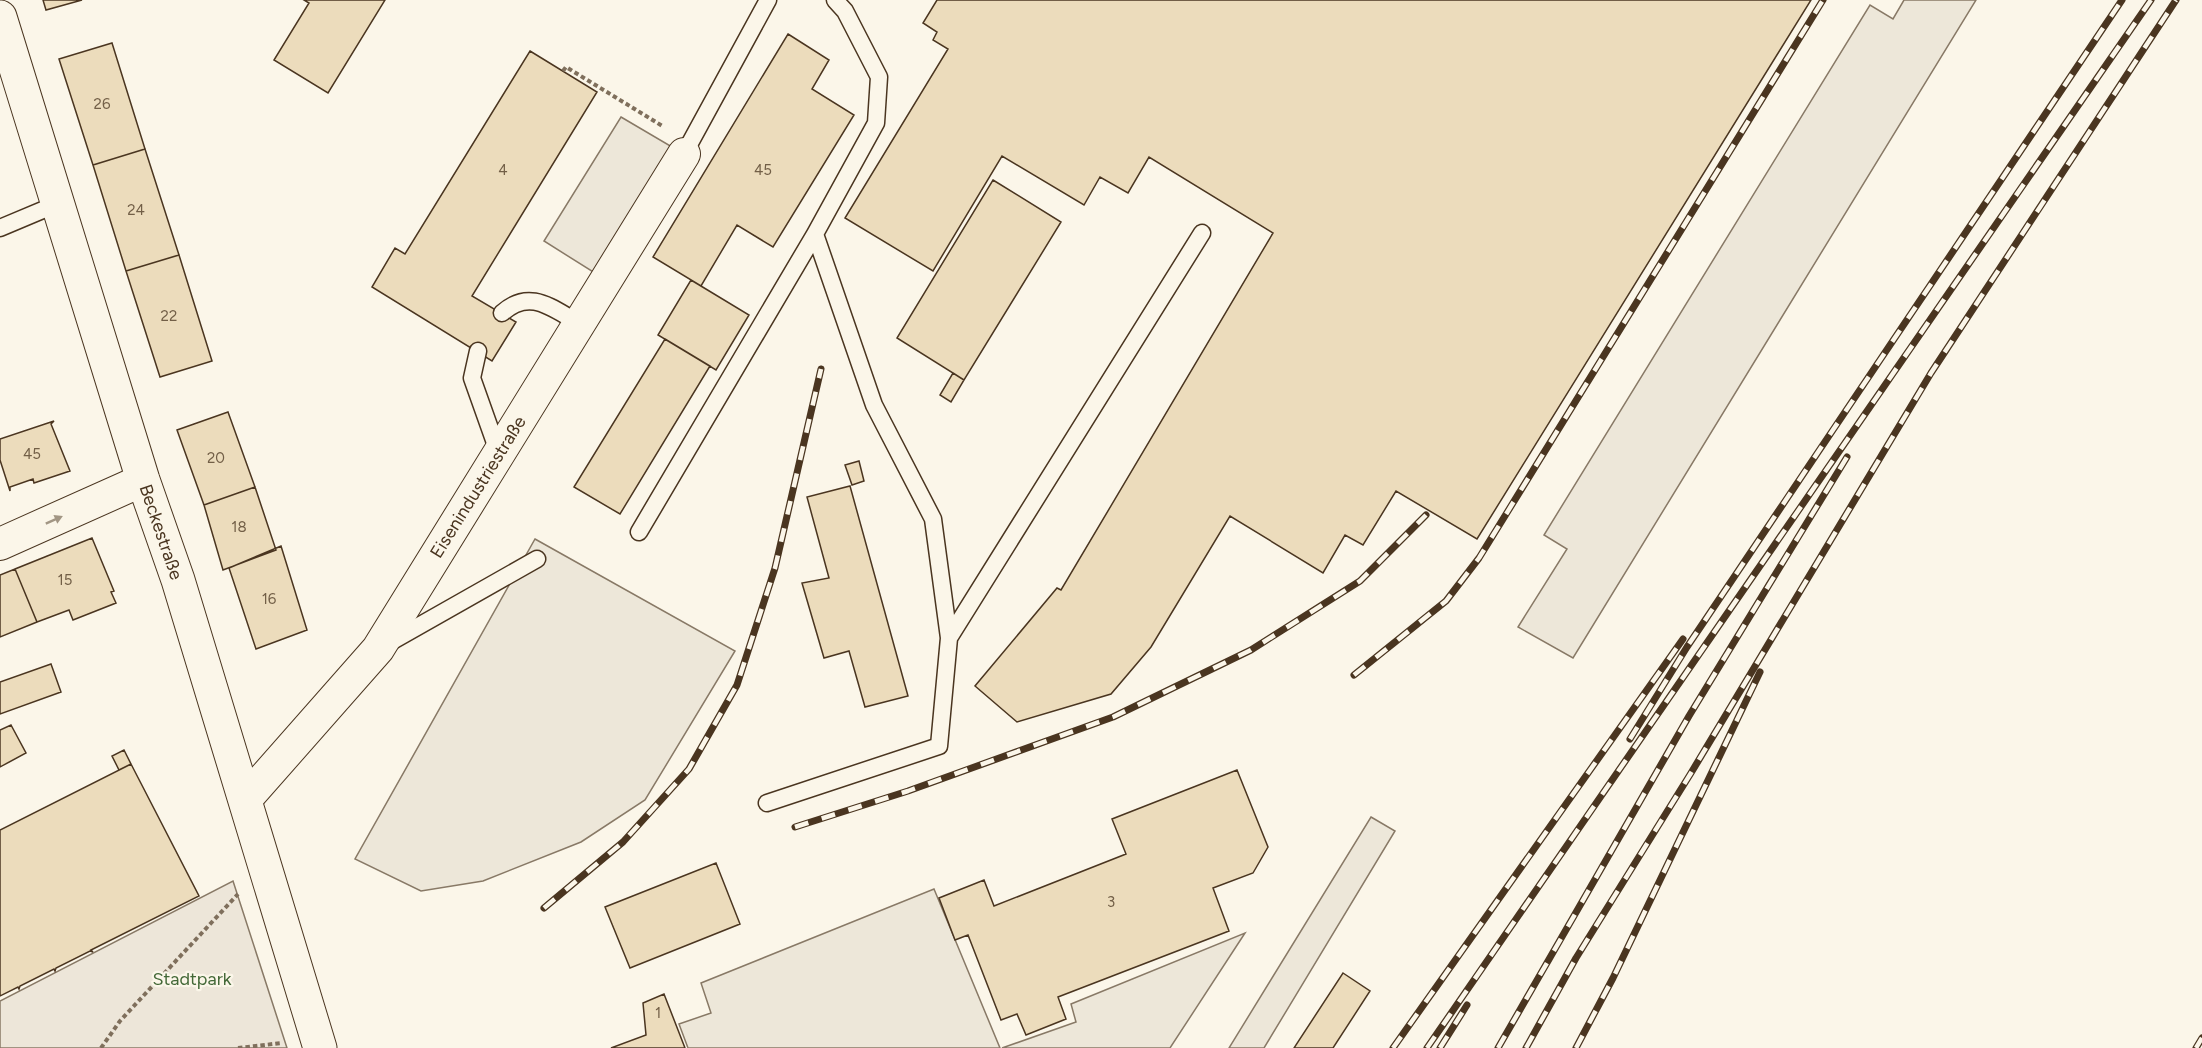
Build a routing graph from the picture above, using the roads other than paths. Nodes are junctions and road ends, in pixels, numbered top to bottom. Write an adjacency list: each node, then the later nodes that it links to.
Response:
1 (768, 0): 4 (lane)
2 (835, 0): 8 (lane)
3 (0, 17): 5 (main road, Beckestraße)
4 (687, 148): 10 (street, Eisenindustriestraße)
5 (57, 204): 6 (lane); 13 (main road, Beckestraße)
6 (0, 228)
7 (1202, 233): 17 (lane)
8 (814, 234): 14 (lane); 17 (lane)
9 (502, 313): 10 (lane)
10 (579, 323): 12 (street, Eisenindustriestraße)
11 (478, 351): 12 (lane)
12 (499, 454): 18 (street, Eisenindustriestraße)
13 (143, 480): 15 (street, one-way to 13); 19 (main road, Beckestraße)
14 (639, 532)
15 (0, 544)
16 (537, 559): 18 (lane)
17 (949, 638): 20 (lane)
18 (378, 649): 19 (street, Eisenindustriestraße)
19 (245, 800): 21 (main road, Beckestraße)
20 (767, 803)
21 (319, 1042)

